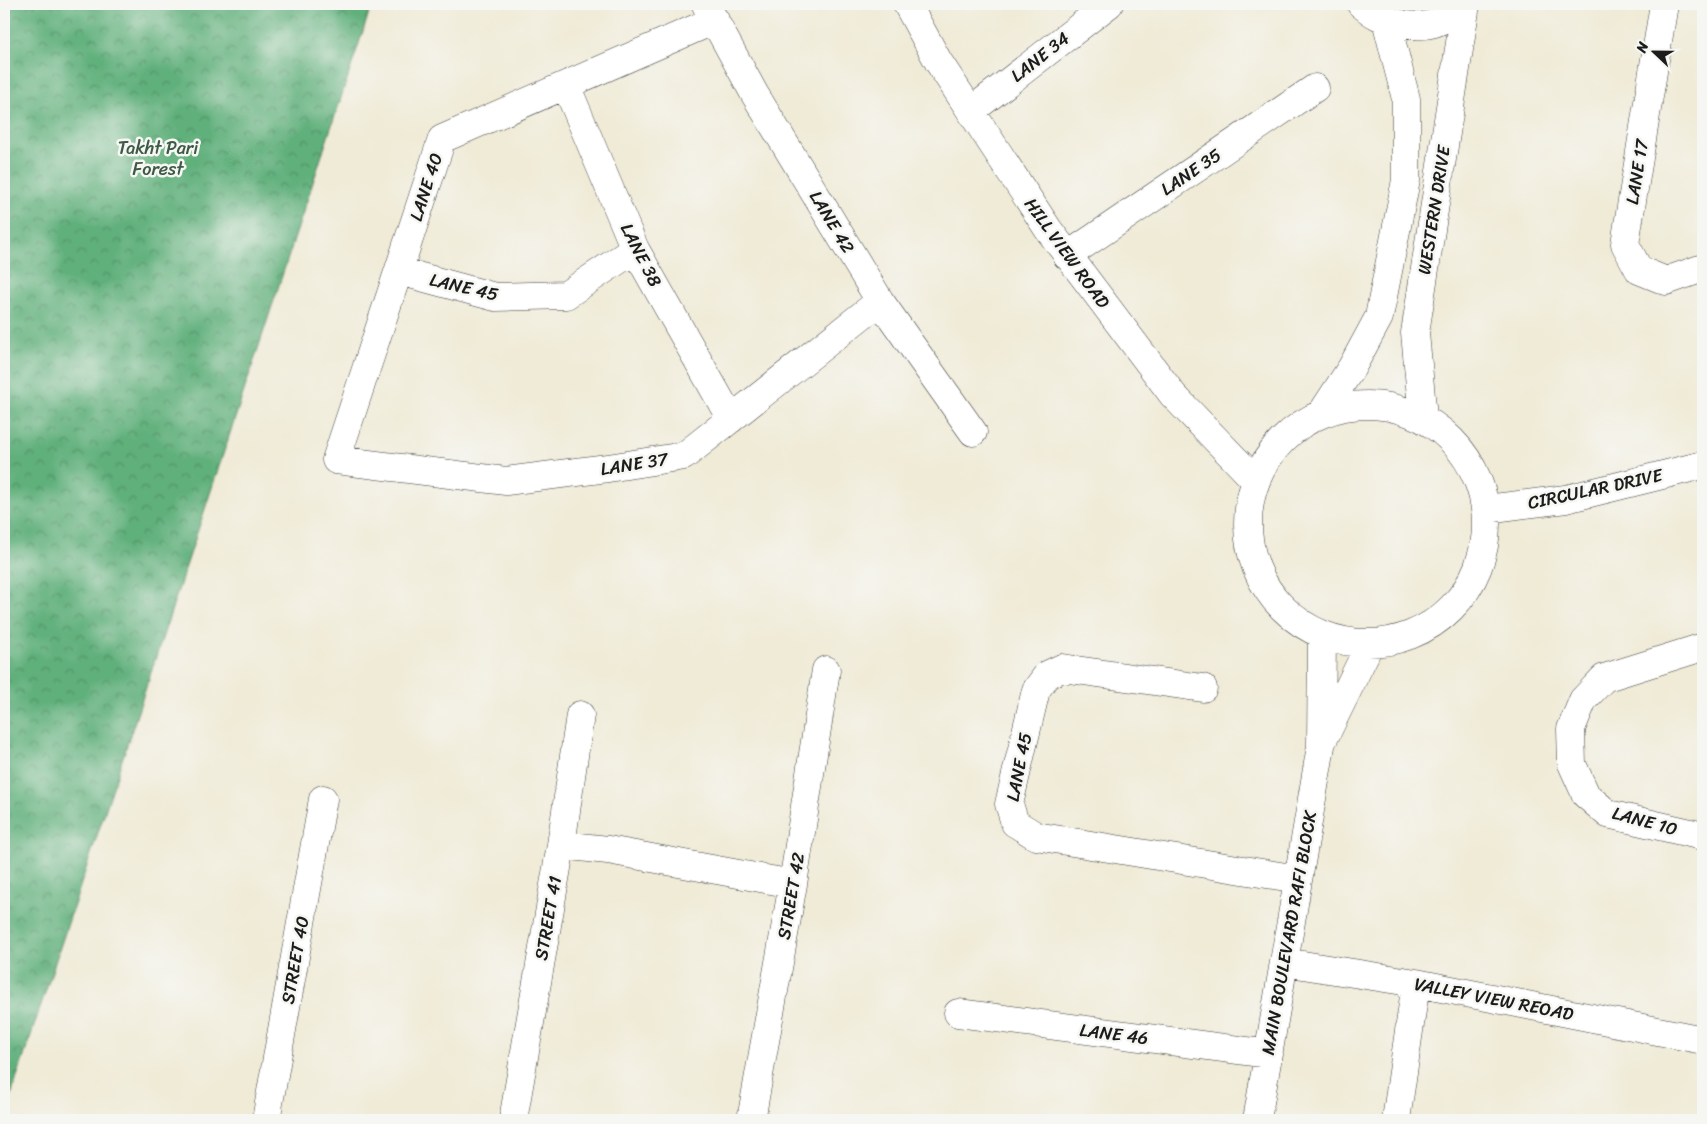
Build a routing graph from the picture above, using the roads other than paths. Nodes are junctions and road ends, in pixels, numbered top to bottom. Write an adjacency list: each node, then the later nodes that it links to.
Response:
1 (907, 4): 10 (street, HILL VIEW ROAD)
2 (1109, 4): 10 (street, LANE 34)
3 (1361, 4): 7 (street)
4 (1466, 4): 7 (street); 18 (street, WESTERN DRIVE)
5 (1664, 4): 13 (street, LANE 17)
6 (710, 12): 8 (street, LANE 40); 15 (street, LANE 42)
7 (1386, 20): 16 (street, WESTERN DRIVE)
8 (566, 85): 11 (street, LANE 38); 14 (street, LANE 40)
9 (1315, 88): 12 (street, LANE 35)
10 (971, 111): 12 (street, HILL VIEW ROAD)
11 (635, 249): 14 (street, LANE 45); 17 (street, LANE 38)
12 (1067, 256): 22 (street, HILL VIEW ROAD)
13 (1703, 268)
14 (398, 271): 20 (street, LANE 40)
15 (880, 301): 17 (street, LANE 37); 19 (street, LANE 42)
16 (1322, 413): 18 (street); 22 (street)
17 (731, 418): 20 (street, LANE 37)
18 (1423, 418): 23 (street)
19 (973, 432)
20 (336, 460)
21 (1703, 465): 23 (street, CIRCULAR DRIVE)
22 (1256, 481): 24 (street)
23 (1486, 509): 25 (street)
24 (1322, 635): 25 (street); 30 (street)
25 (1370, 644): 30 (street)
26 (1703, 647): 32 (street, LANE 10)
27 (826, 670): 35 (street, STREET 42)
28 (1203, 688): 34 (street, LANE 45)
29 (580, 715): 33 (street, STREET 41)
30 (1321, 746): 34 (street, MAIN BOULEVARD RAFI BLOCK)
31 (323, 799): 41 (street, STREET 40)
32 (1703, 836)
33 (561, 844): 35 (street); 42 (street, STREET 41)
34 (1298, 879): 36 (street, MAIN BOULEVARD RAFI BLOCK)
35 (793, 884): 43 (street, STREET 42)
36 (1284, 962): 37 (street, VALLEY VIEW REOAD); 40 (street, MAIN BOULEVARD RAFI BLOCK)
37 (1416, 983): 39 (street, VALLEY VIEW REOAD); 45 (street)
38 (958, 1013): 40 (street, LANE 46)
39 (1703, 1040)
40 (1269, 1054): 44 (street, MAIN BOULEVARD RAFI BLOCK)
41 (266, 1120)
42 (512, 1120)
43 (751, 1120)
44 (1257, 1120)
45 (1396, 1120)

